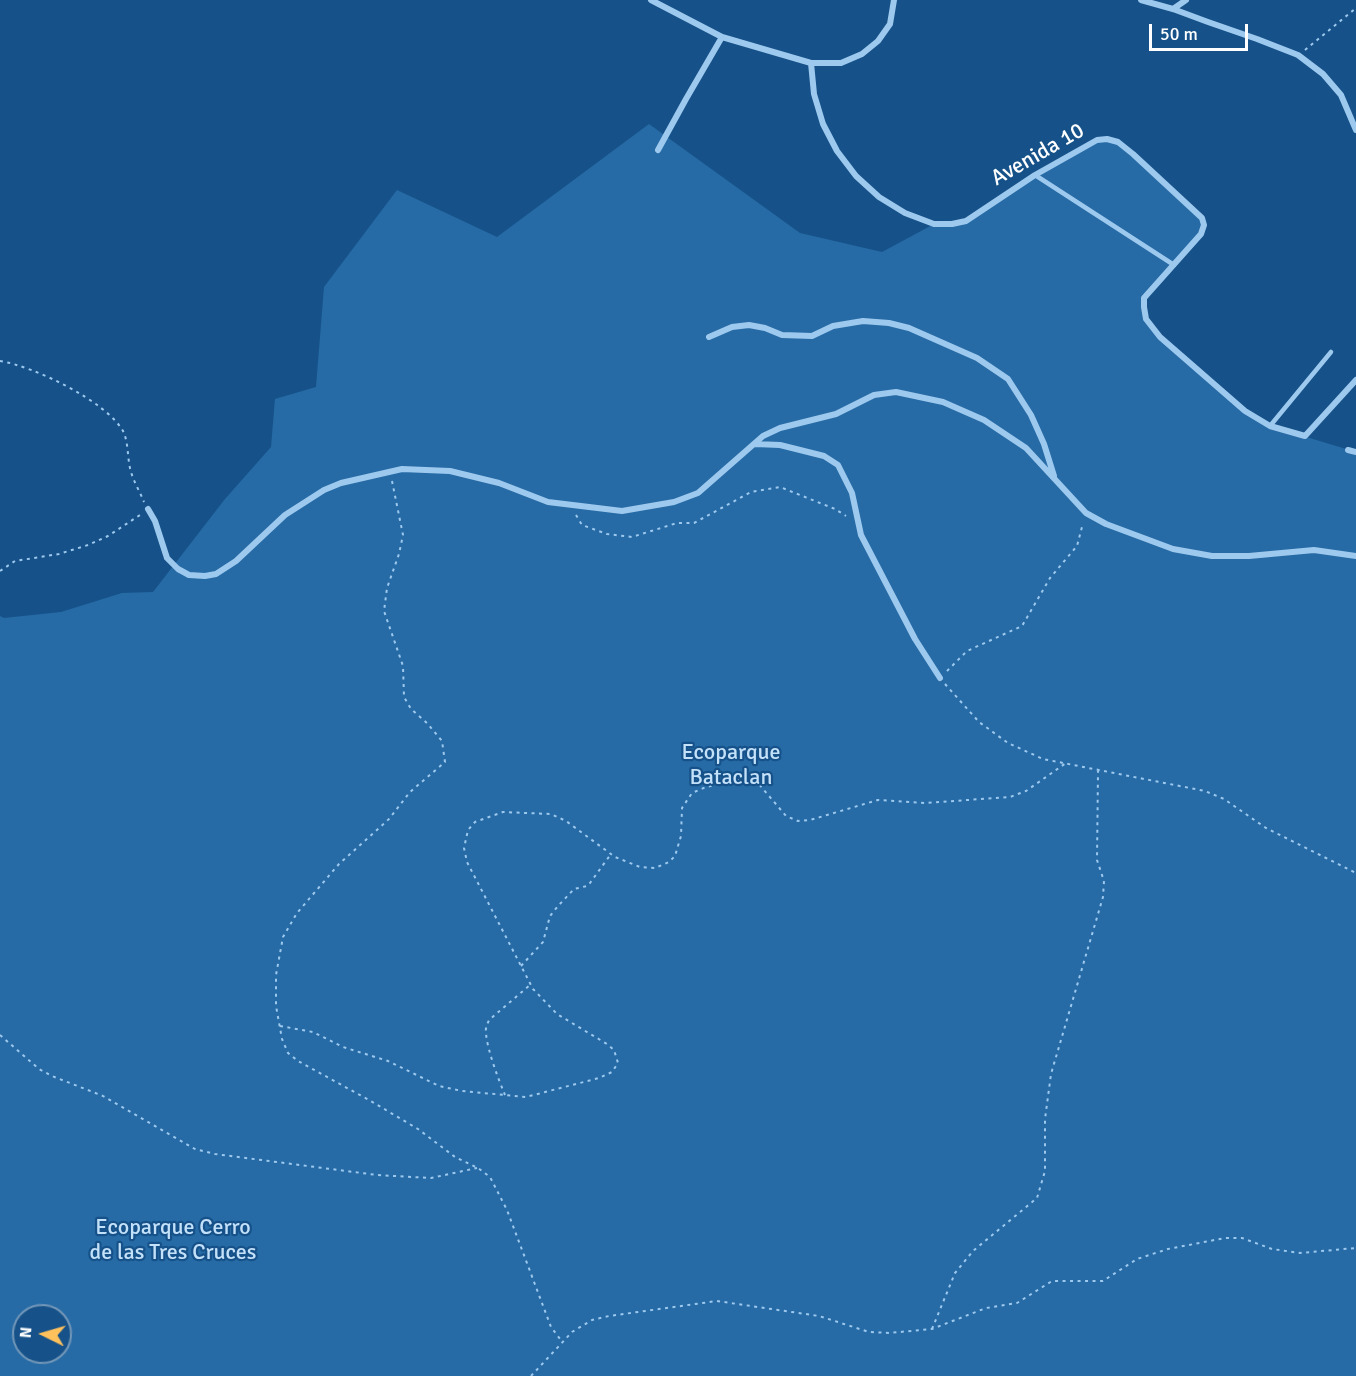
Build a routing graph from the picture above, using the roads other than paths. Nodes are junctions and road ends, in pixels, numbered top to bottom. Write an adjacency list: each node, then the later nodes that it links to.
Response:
1 (651, 0): 6 (street)
2 (894, 0): 7 (street)
3 (1142, 0): 5 (street)
4 (1186, 0): 5 (street)
5 (1173, 9): 8 (street)
6 (722, 37): 7 (street); 9 (street)
7 (811, 63): 10 (street, Avenida 10)
8 (1356, 130)
9 (658, 150)
10 (1035, 175): 11 (lane); 11 (street, Avenida 10)
11 (1174, 265): 15 (street, Avenida 10)
12 (709, 337): 19 (street)
13 (1331, 352): 15 (lane)
14 (1356, 380): 15 (street, Avenida 10)
15 (1270, 426)
16 (755, 444): 19 (street); 20 (street); 22 (street)
17 (1348, 450): 18 (street)
18 (1356, 452)
19 (1055, 480): 21 (street)
20 (148, 509)
21 (1356, 556)
22 (940, 678)

